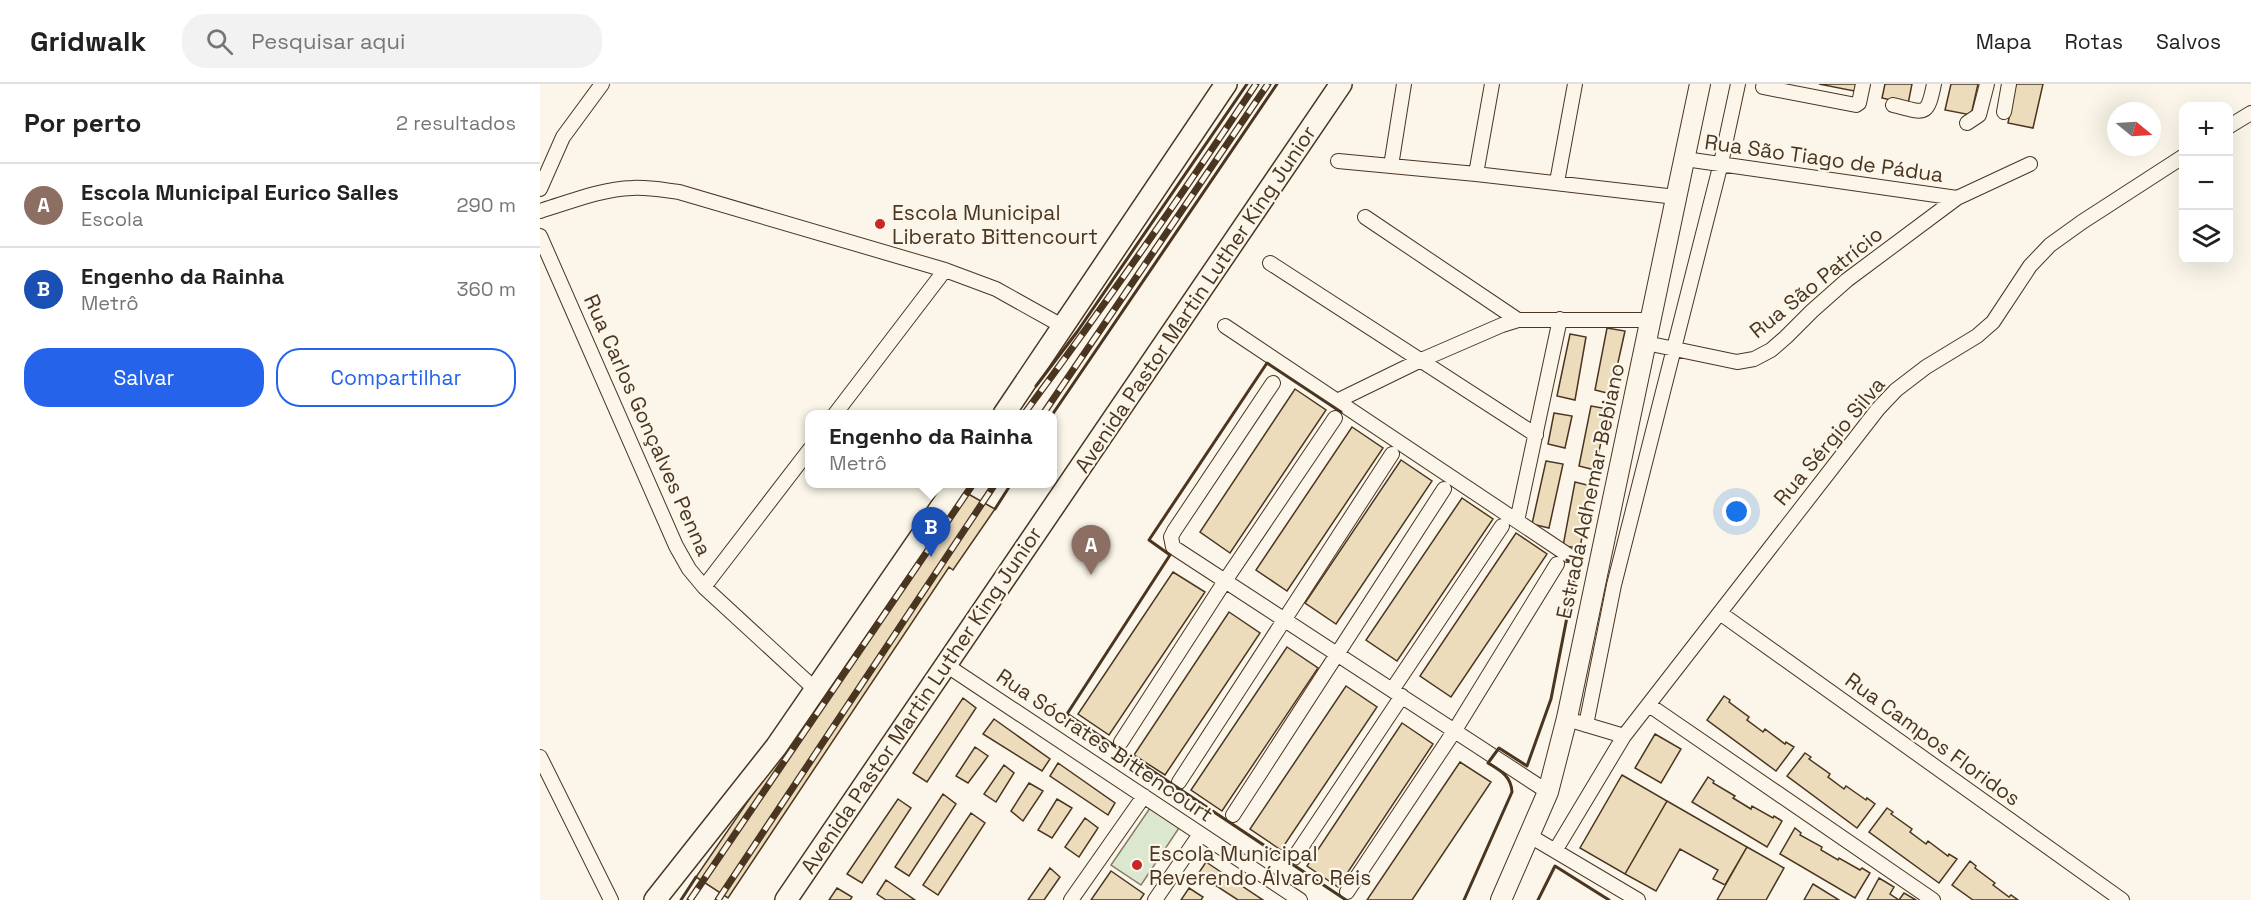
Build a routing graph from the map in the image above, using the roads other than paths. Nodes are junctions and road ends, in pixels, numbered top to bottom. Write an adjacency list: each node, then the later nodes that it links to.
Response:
1 (602, 84): 27 (street)
2 (1226, 84): 39 (main road)
3 (1341, 84): 62 (main road, Avenida Pastor Martin Luther King Junior)
4 (1404, 84): 24 (street)
5 (1492, 84): 25 (street)
6 (1575, 84): 26 (street)
7 (1700, 84): 19 (main road, Estrada Adhemar Bebiano)
8 (1738, 84): 22 (street, Estrada Adhemar Bebiano)
9 (1863, 84): 13 (street)
10 (1934, 84): 14 (street)
11 (1987, 84): 17 (street)
12 (2009, 84): 15 (street)
13 (1763, 87)
14 (1893, 105)
15 (2004, 112)
16 (2251, 112): 18 (street)
17 (1967, 123)
18 (2233, 124)
19 (1685, 159): 22 (street, Rua São Tiago de Pádua); 28 (main road, Estrada Adhemar Bebiano)
20 (2179, 159): 59 (street, Rua Sérgio Silva)
21 (1338, 161): 24 (street)
22 (1721, 163): 29 (street, Rua São Tiago de Pádua); 41 (street, Estrada Adhemar Bebiano)
23 (2030, 164): 29 (street, Rua São Patrício)
24 (1391, 166): 25 (street)
25 (1476, 174): 26 (street)
26 (1557, 182): 28 (street)
27 (540, 189)
28 (1676, 197): 37 (main road, Estrada Adhemar Bebiano)
29 (1957, 198): 41 (street, Rua São Patrício)
30 (540, 211): 34 (street)
31 (1365, 217): 36 (street)
32 (540, 236): 58 (street, Rua Carlos Gonçalves Penna)
33 (1270, 263): 42 (street)
34 (945, 270): 39 (street); 45 (street)
35 (1560, 319): 36 (street); 37 (street); 48 (street)
36 (1518, 320): 42 (street)
37 (1651, 320): 40 (main road, Estrada Adhemar Bebiano)
38 (1225, 326): 44 (street)
39 (1064, 327): 46 (main road)
40 (1646, 343): 41 (street, Rua São Patrício); 66 (main road, Estrada Adhemar Bebiano)
41 (1675, 349): 67 (street, Estrada Adhemar Bebiano)
42 (1419, 361): 44 (street); 48 (street)
43 (1273, 383): 57 (street)
44 (1337, 401): 53 (street)
45 (839, 410)
46 (1007, 410)
47 (1335, 418): 57 (street)
48 (1536, 435): 53 (street)
49 (1392, 454): 60 (street)
50 (805, 456): 58 (street)
51 (954, 488): 63 (main road)
52 (1444, 489): 61 (street)
53 (1517, 521): 55 (street)
54 (1502, 526): 64 (street)
55 (1568, 555)
56 (1557, 564): 68 (street)
57 (1225, 582): 60 (street); 70 (street)
58 (704, 587): 63 (street, Rua Carlos Gonçalves Penna)
59 (1720, 612): 65 (street, Rua Sérgio Silva); 90 (street, Rua Campos Floridos)
60 (1285, 621): 61 (street); 72 (street)
61 (1336, 654): 64 (street); 75 (street)
62 (945, 665): 74 (street, Rua Sócrates Bittencourt); 83 (main road, Avenida Pastor Martin Luther King Junior)
63 (816, 690): 82 (main road)
64 (1397, 693): 68 (street); 79 (street)
65 (1649, 705): 69 (street, Rua Sérgio Silva); 89 (street)
66 (1567, 718): 67 (street); 73 (main road, Estrada Adhemar Bebiano)
67 (1586, 725): 69 (street)
68 (1455, 730): 73 (street); 80 (street)
69 (1624, 736): 78 (street, Rua Sérgio Silva)
70 (1121, 742)
71 (540, 757): 81 (street)
72 (1179, 782)
73 (1548, 792): 77 (main road, Estrada Adhemar Bebiano)
74 (1144, 796): 76 (street, Rua Sócrates Bittencourt); 84 (street)
75 (1233, 815)
76 (1200, 834): 85 (street); 86 (street, Rua Sócrates Bittencourt)
77 (1530, 836): 78 (street); 87 (main road, Estrada Adhemar Bebiano)
78 (1555, 851): 88 (street)
79 (1294, 858)
80 (1347, 892)
81 (611, 900)
82 (655, 900)
83 (786, 900)
84 (1071, 900)
85 (1155, 900)
86 (1300, 900)
87 (1501, 900)
88 (1638, 900)
89 (1933, 900)
90 (2122, 900)

